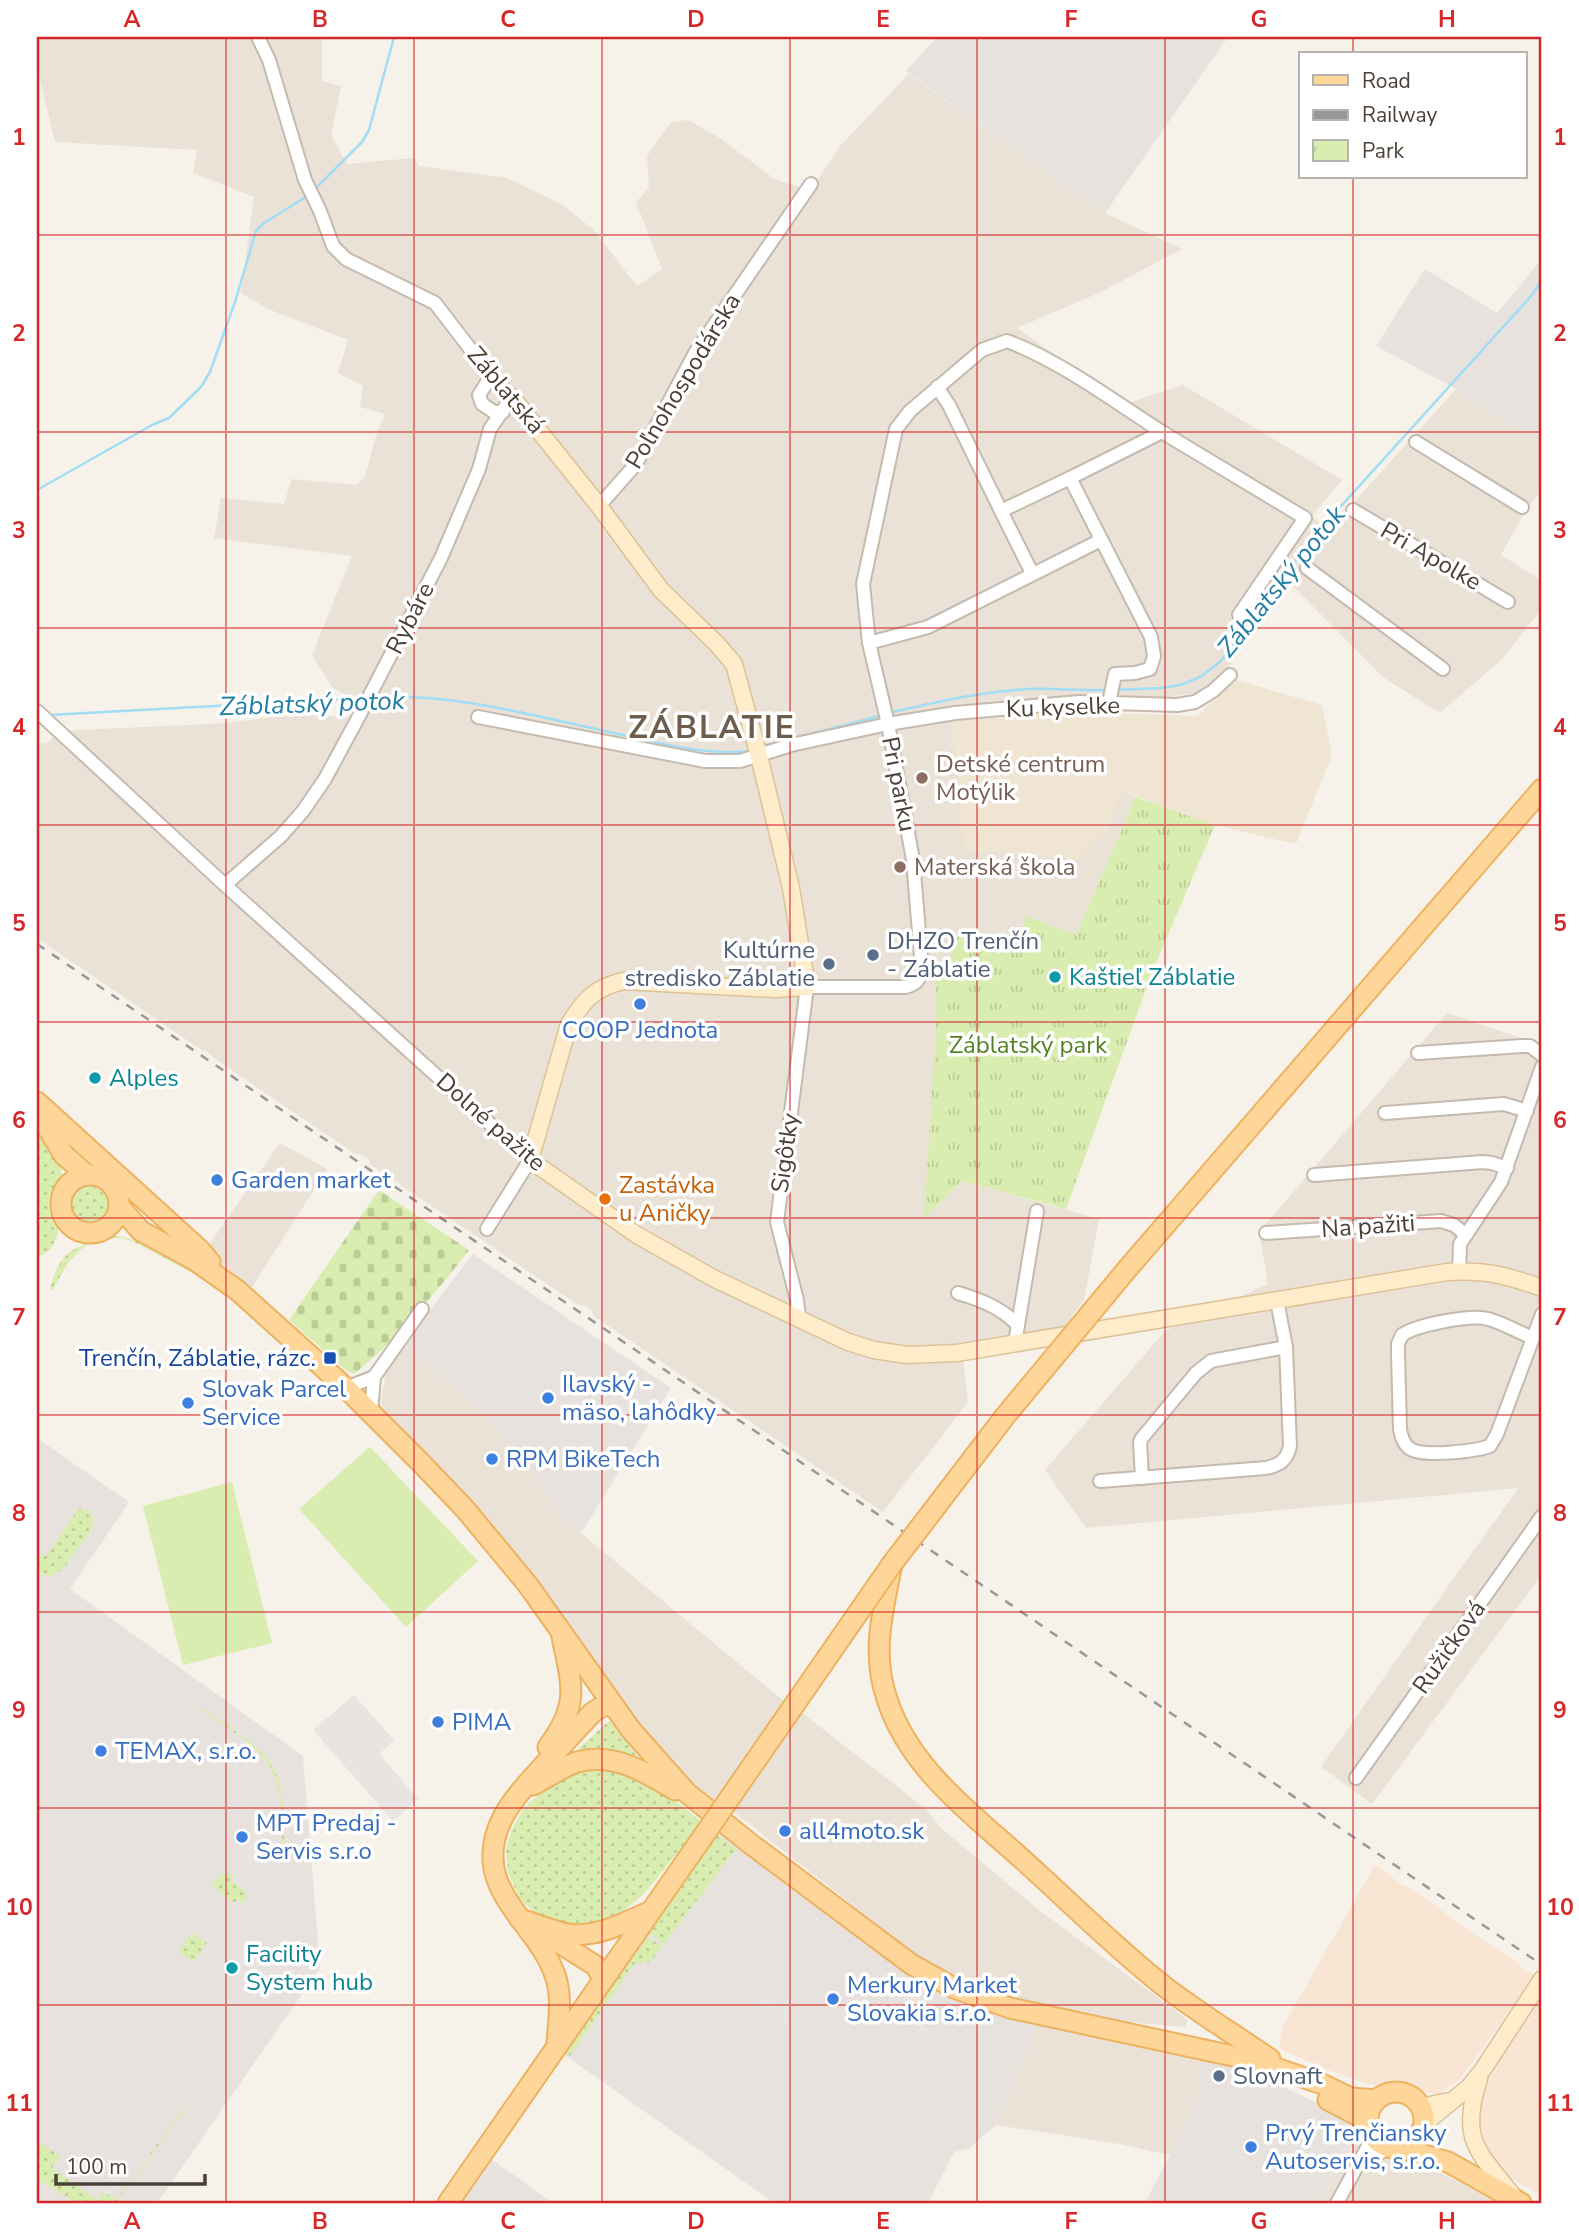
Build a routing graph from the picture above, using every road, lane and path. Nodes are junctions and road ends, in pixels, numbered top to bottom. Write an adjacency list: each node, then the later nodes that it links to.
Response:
1 (258, 37): 3 (street, Záblatská)
2 (811, 184): 10 (street, Poľnohospodárska)
3 (491, 376): 5 (street, Záblatská); 6 (street)
4 (937, 387): 7 (street); 13 (street); 19 (street)
5 (512, 397): 6 (street, Rybáre); 10 (street, Záblatská)
6 (503, 412): 29 (street, Rybáre)
7 (1162, 432): 9 (street); 18 (street)
8 (1416, 442): 11 (street)
9 (1070, 478): 13 (street); 14 (street, Ku kyselke)
10 (599, 506): 27 (street, Záblatská)
11 (1522, 507)
12 (1353, 510): 17 (street, Pri Apolke)
13 (1001, 512): 16 (street)
14 (1101, 540): 16 (street); 22 (street, Ku kyselke)
15 (1307, 568): 20 (street)
16 (1032, 573): 19 (street)
17 (1508, 602)
18 (1239, 615)
19 (869, 643): 25 (street)
20 (1443, 669)
21 (1230, 675): 22 (street, Ku kyselke)
22 (1110, 695): 25 (street, Ku kyselke)
23 (37, 711): 26 (street, Dolné pažite)
24 (478, 717): 27 (street)
25 (888, 724): 27 (street, Ku kyselke); 30 (street, Pri parku)
26 (46, 726): 29 (street, Dolné pažite)
27 (759, 756): 30 (street, Záblatská)
28 (1542, 789): 69 (main road, bridge)
29 (225, 885): 39 (street, Dolné pažite)
30 (807, 987): 39 (street); 58 (street, Sigôtky)
31 (1418, 1053): 32 (street)
32 (1542, 1055)
33 (1542, 1067): 36 (street)
34 (37, 1102): 52 (main road)
35 (37, 1111): 38 (main road)
36 (1527, 1111): 37 (street); 40 (street)
37 (1385, 1112)
38 (64, 1155): 41 (main road); 43 (main road)
39 (530, 1160): 47 (street); 58 (street, Dolné pažite)
40 (1507, 1168): 42 (street); 50 (street)
41 (87, 1175): 43 (main road); 44 (main road)
42 (1314, 1175)
43 (67, 1186): 46 (main road)
44 (119, 1206): 46 (main road); 48 (main road)
45 (1037, 1211): 59 (street)
46 (106, 1228): 48 (main road)
47 (487, 1229)
48 (141, 1231): 52 (main road)
49 (1266, 1233): 50 (street, Na pažiti)
50 (1466, 1235): 51 (street)
51 (1459, 1272): 53 (street, Dolné pažite); 55 (street, Dolné pažite)
52 (225, 1279): 64 (main road)
53 (1542, 1288)
54 (958, 1293): 59 (street)
55 (1277, 1301): 61 (street, Dolné pažite); 62 (street)
56 (422, 1309): 63 (street)
57 (1542, 1314): 60 (street)
58 (799, 1318): 61 (street, Dolné pažite)
59 (1018, 1325): 61 (street)
60 (1533, 1338): 60 (street)
61 (1015, 1343)
62 (1286, 1347): 66 (street); 66 (street)
63 (374, 1377): 64 (street); 65 (street)
64 (346, 1388): 65 (main road)
65 (371, 1412): 70 (main road)
66 (1142, 1478): 67 (street)
67 (1100, 1481)
68 (1542, 1516): 72 (street, Ružičková)
69 (892, 1564): 75 (main road, bridge); 81 (main road)
70 (560, 1629): 71 (main road); 73 (main road)
71 (614, 1706): 73 (main road); 74 (main road)
72 (1356, 1778)
73 (520, 1793): 74 (main road); 76 (main road)
74 (698, 1803): 80 (main road)
75 (649, 1911): 76 (main road); 77 (main road)
76 (520, 1919): 77 (main road); 79 (main road)
77 (604, 1979): 79 (main road)
78 (1542, 1979): 82 (street)
79 (557, 2044): 90 (main road)
80 (1197, 2047): 81 (main road); 85 (main road)
81 (1285, 2070): 83 (main road)
82 (1482, 2071): 84 (street); 89 (street)
83 (1376, 2100): 84 (main road); 85 (main road)
84 (1423, 2120): 86 (main road); 87 (main road)
85 (1369, 2128): 86 (main road); 88 (street)
86 (1395, 2148): 87 (main road); 88 (street)
87 (1448, 2162): 89 (main road)
88 (1359, 2163): 91 (street)
89 (1519, 2202)
90 (448, 2203)
91 (1337, 2203)

